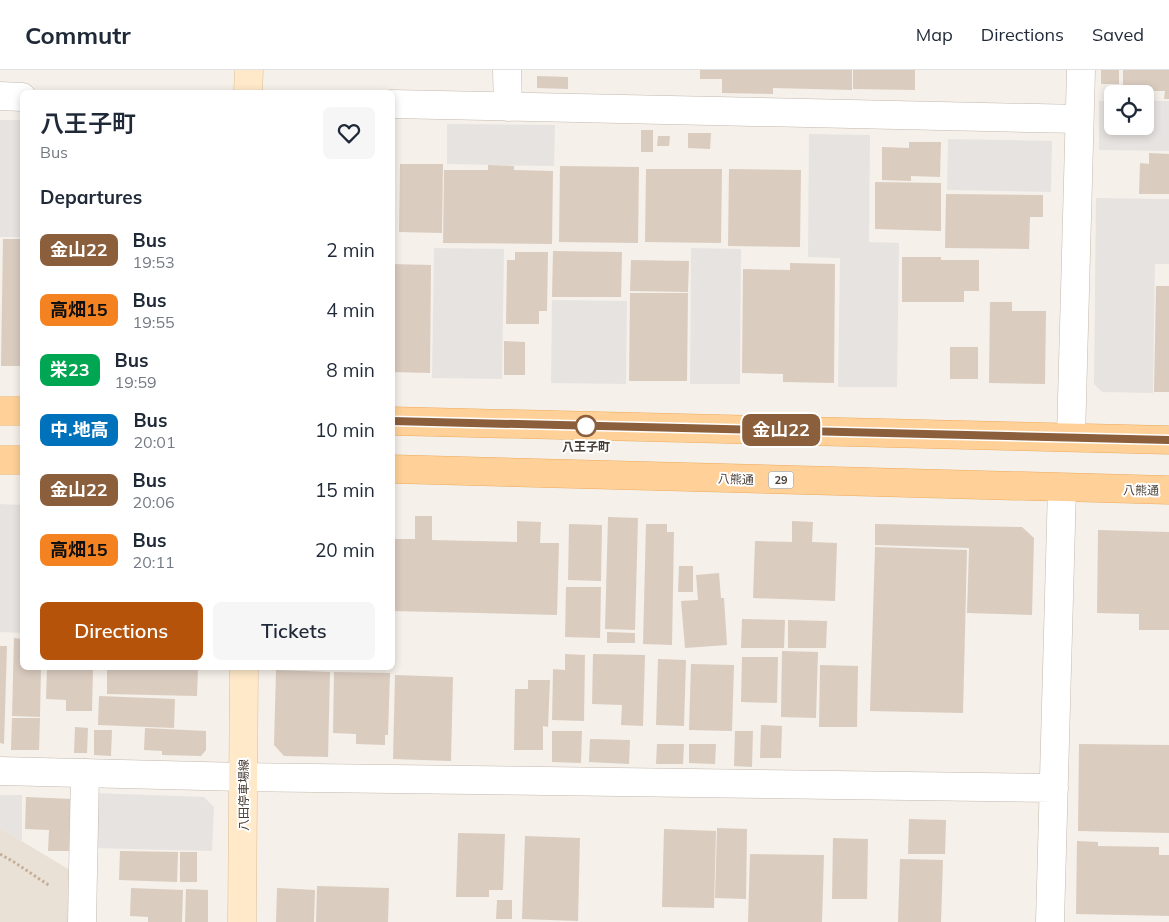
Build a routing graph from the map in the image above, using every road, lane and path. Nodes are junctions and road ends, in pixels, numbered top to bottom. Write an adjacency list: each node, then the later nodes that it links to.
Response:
1 (249, 70): 4 (main road)
2 (507, 70): 8 (street)
3 (1081, 70): 9 (street)
4 (248, 90)
5 (0, 96): 6 (street)
6 (20, 97)
7 (395, 104): 8 (street)
8 (508, 107): 9 (street)
9 (1079, 119): 13 (street)
10 (0, 411): 11 (main road)
11 (20, 412)
12 (395, 421): 13 (main road)
13 (1071, 437): 14 (main road)
14 (1169, 440)
15 (0, 460): 16 (main road)
16 (20, 460)
17 (395, 469): 18 (main road, 八熊通 / 29)
18 (1062, 488): 19 (main road, 八熊通 / 29); 24 (street)
19 (1169, 490)
20 (244, 670): 23 (main road, 八田停車場線)
21 (0, 772): 22 (street)
22 (85, 773): 23 (street); 25 (street)
23 (243, 777): 24 (street); 26 (main road, 八田停車場線)
24 (1054, 788): 27 (street)
25 (82, 922)
26 (242, 922)
27 (1050, 922)

